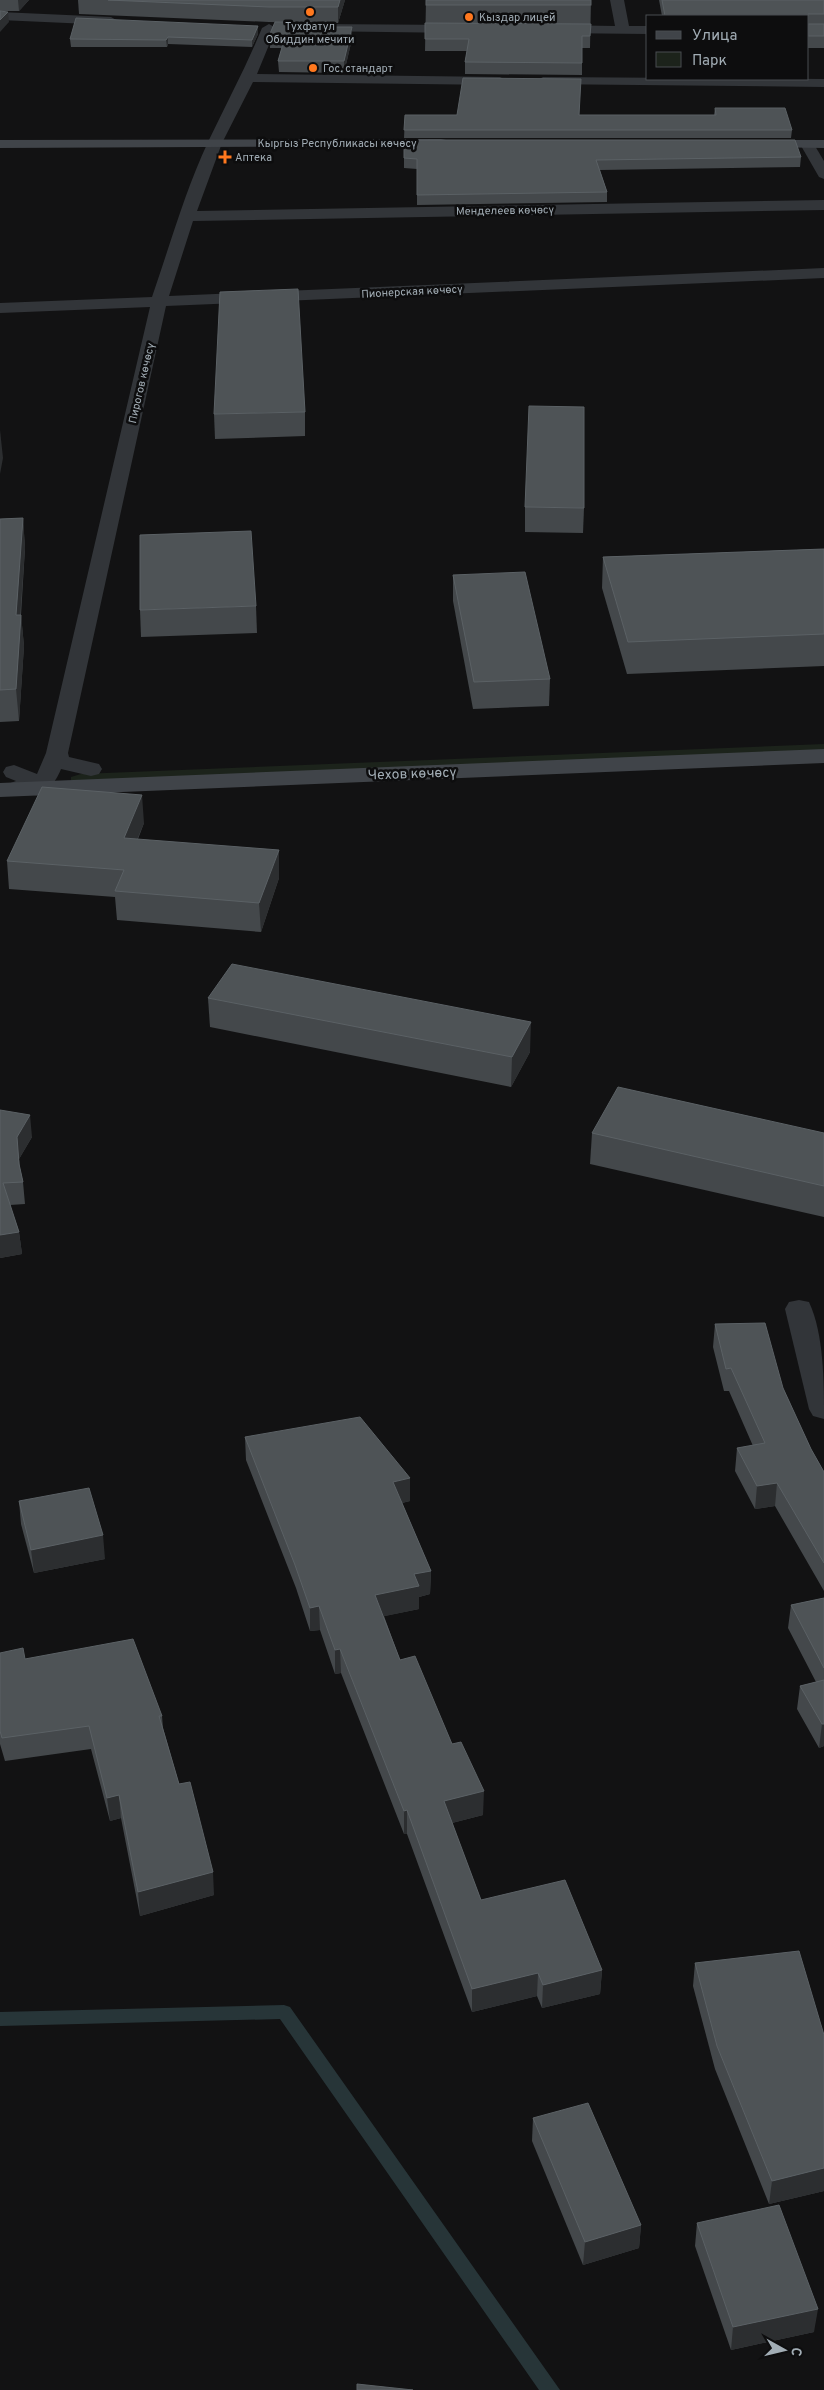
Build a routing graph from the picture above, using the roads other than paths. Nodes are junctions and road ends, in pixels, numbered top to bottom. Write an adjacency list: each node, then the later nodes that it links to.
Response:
1 (617, 0): 8 (street)
2 (0, 16): 3 (street)
3 (125, 21)
4 (250, 27): 10 (street, Пирогов көчөсү)
5 (299, 28): 6 (street)
6 (476, 29)
7 (544, 29): 8 (street)
8 (623, 30): 9 (street)
9 (646, 30)
10 (248, 78): 11 (street); 12 (street, Пирогов көчөсү)
11 (824, 83)
12 (215, 143): 13 (street, Кыргыз Республикасы көчөсү); 14 (street, Кыргыз Республикасы көчөсү); 20 (street, Пирогов көчөсү)
13 (452, 143)
14 (0, 144)
15 (748, 144): 16 (street)
16 (807, 144): 17 (street); 18 (street)
17 (824, 144)
18 (824, 174)
19 (824, 205): 20 (street, Менделеев көчөсү)
20 (187, 216): 22 (street, Пирогов көчөсү)
21 (824, 272): 22 (street, Пионерская көчөсү)
22 (160, 302): 23 (street, Пионерская көчөсү); 26 (street, Пирогов көчөсү)
23 (0, 308)
24 (824, 741): 27 (street, Чехов көчөсү)
25 (824, 756): 27 (street, Чехов көчөсү)
26 (53, 762): 27 (street); 28 (street)
27 (81, 775): 28 (street, Чехов көчөсү)
28 (12, 783)
29 (799, 1309): 30 (street)
30 (824, 1408)

